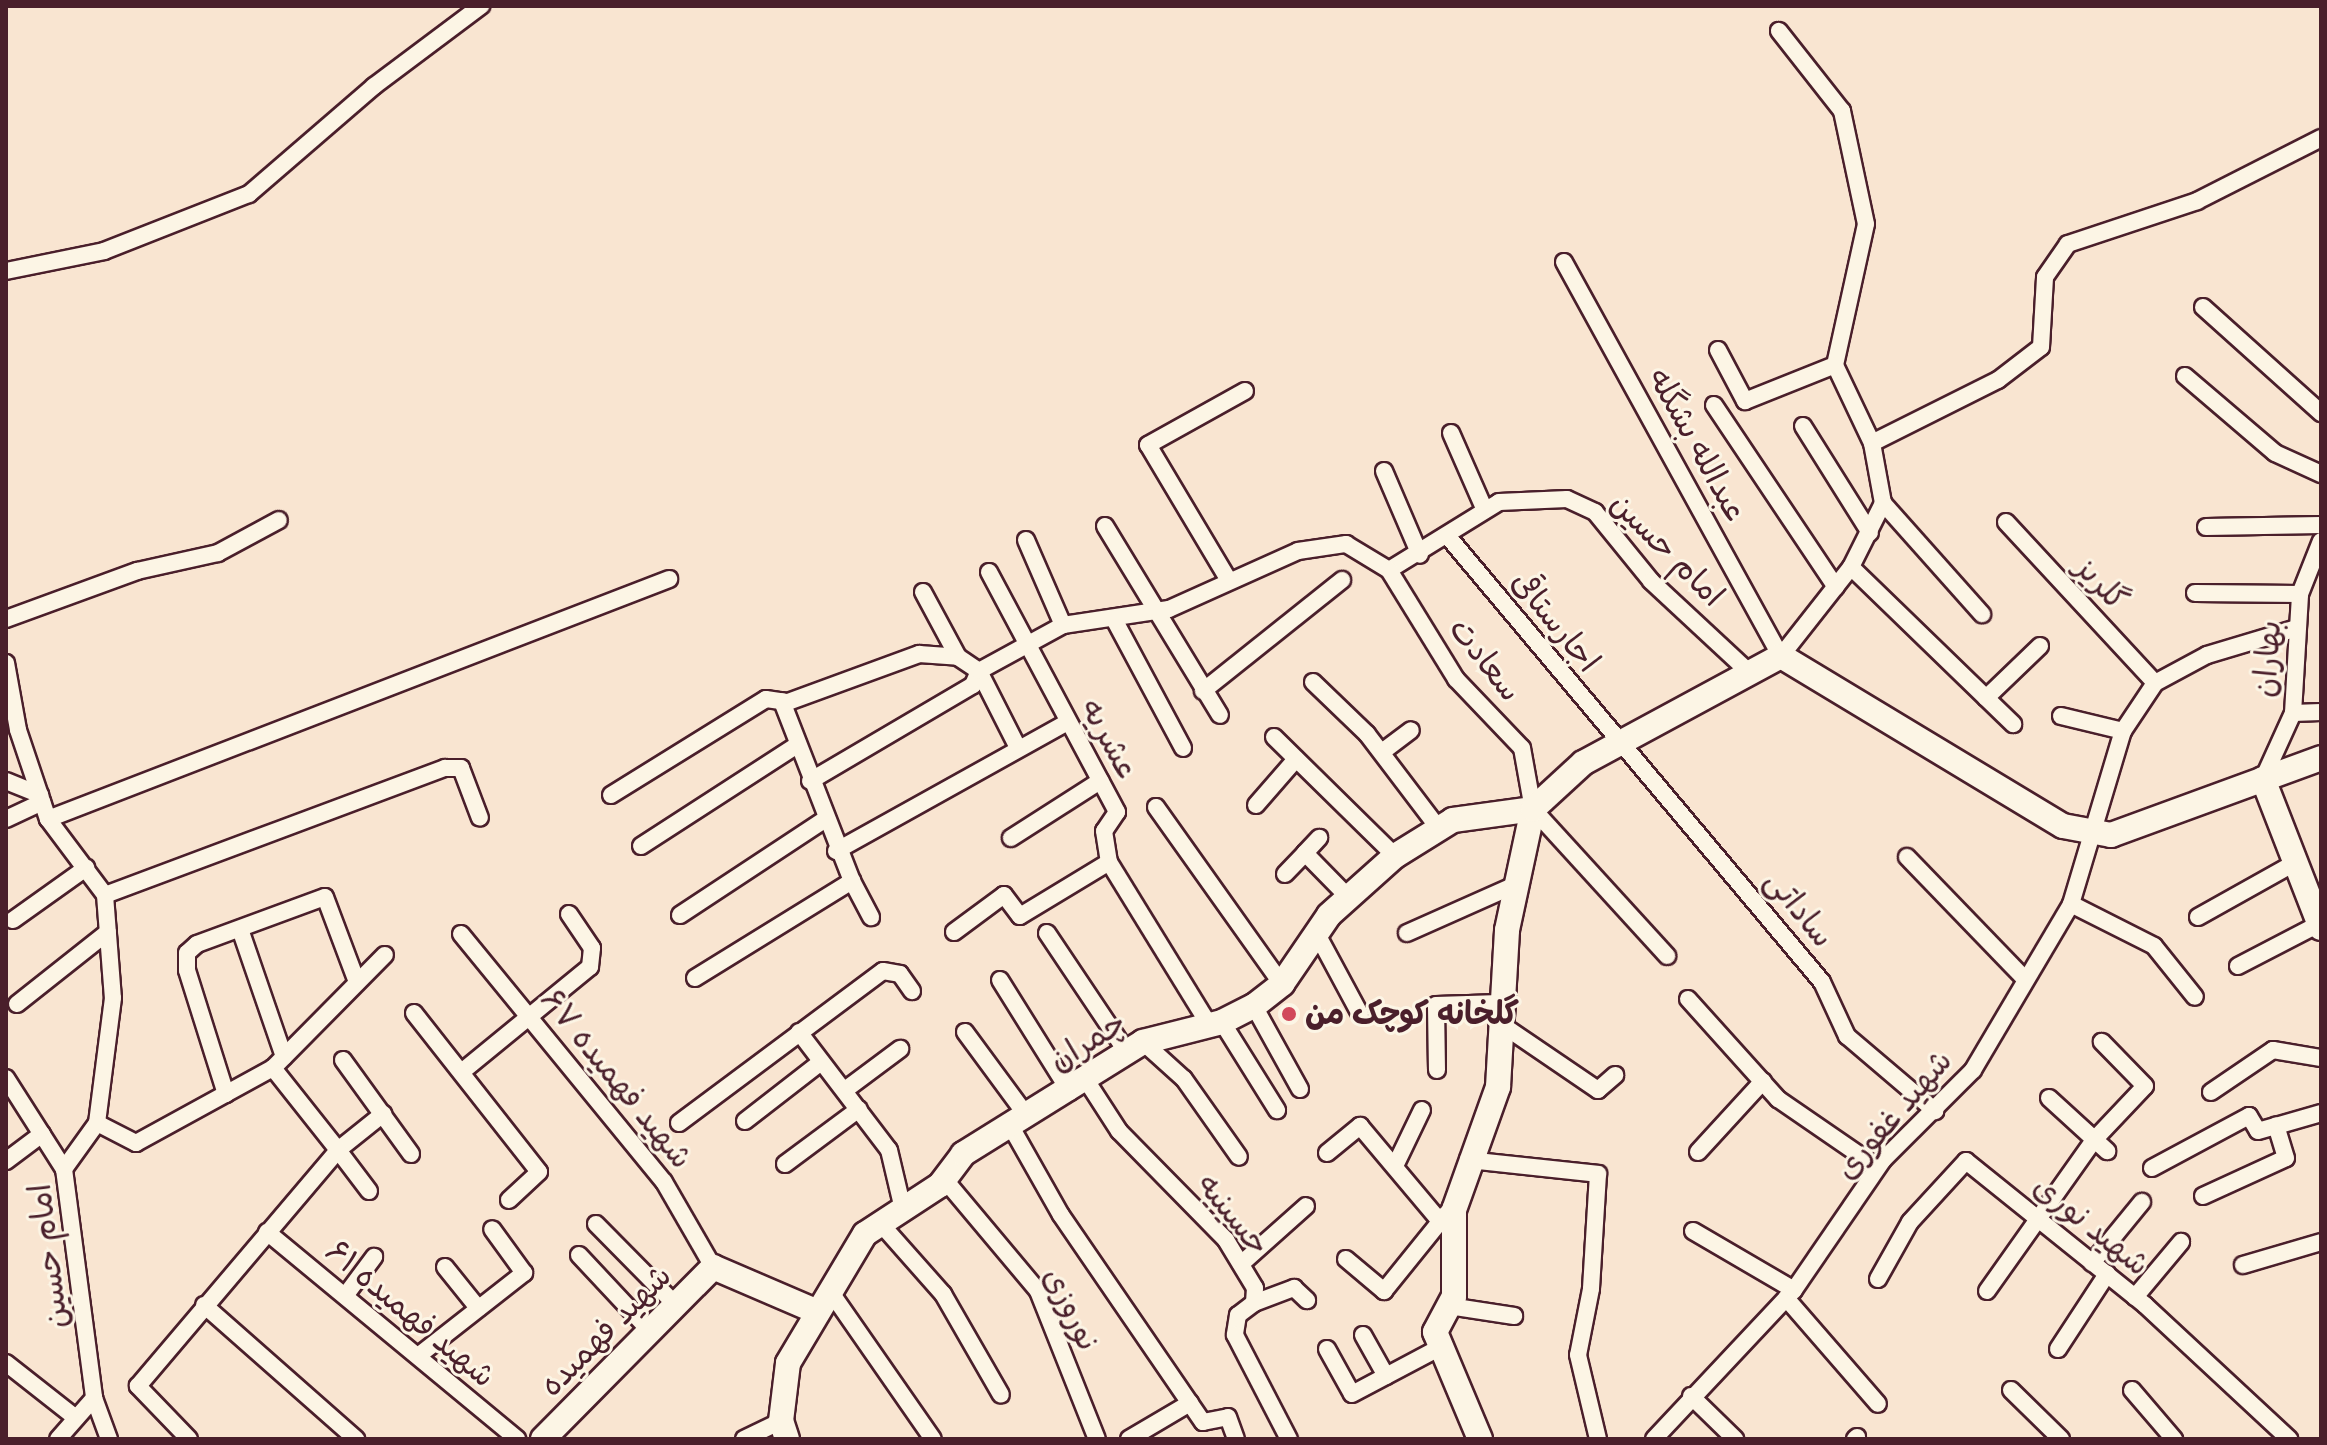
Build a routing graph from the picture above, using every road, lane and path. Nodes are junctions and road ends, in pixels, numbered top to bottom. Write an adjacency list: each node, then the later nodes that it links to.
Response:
1 (481, 6): 5 (street)
2 (1779, 31): 8 (street)
3 (2321, 138): 15 (street)
4 (1564, 262): 48 (street, عبدالله بشگله)
5 (6, 271)
6 (2203, 307): 12 (street)
7 (1718, 350): 8 (street)
8 (1835, 365): 15 (street)
9 (2185, 376): 17 (street)
10 (1245, 391): 34 (street)
11 (1714, 405): 36 (street)
12 (2321, 413)
13 (1803, 426): 25 (street)
14 (1451, 433): 19 (street)
15 (1872, 443): 18 (street)
16 (1384, 471): 29 (street)
17 (2321, 474)
18 (1883, 503): 25 (street); 41 (street)
19 (1484, 508): 26 (street); 52 (street, امام حسین)
20 (279, 520): 42 (street)
21 (2006, 522): 54 (street, گلریز)
22 (2321, 525): 24 (street)
23 (1105, 526): 40 (street)
24 (2206, 527)
25 (1870, 533): 30 (street)
26 (1450, 539): 29 (street); 67 (street, اجارستاقی)
27 (1026, 540): 44 (street)
28 (2321, 541): 39 (street, بهاران)
29 (1420, 555): 31 (street)
30 (1851, 567): 36 (street); 56 (street)
31 (1389, 570): 34 (street, سعادت); 82 (street, سعادت)
32 (989, 572): 46 (street, عشریه)
33 (669, 579): 85 (street)
34 (1228, 579): 40 (street)
35 (1342, 580): 55 (street)
36 (1836, 587): 48 (street)
37 (923, 592): 49 (street)
38 (2195, 593): 39 (street)
39 (2300, 594): 45 (street, بهاران)
40 (1152, 613): 43 (street); 55 (street)
41 (1982, 614)
42 (6, 619)
43 (1115, 621): 44 (street); 70 (street)
44 (1063, 625): 46 (street)
45 (2297, 628): 54 (street); 59 (street, بهاران)
46 (1027, 645): 51 (street); 62 (street, عشریه)
47 (2040, 646): 56 (street)
48 (1781, 656): 52 (street); 88 (street)
49 (958, 657): 51 (street); 57 (street)
50 (6, 663): 79 (street)
51 (979, 671): 69 (street); 76 (street)
52 (1748, 671): 67 (street)
53 (1313, 682): 71 (street)
54 (2155, 683): 65 (street, شهید غفوری)
55 (1203, 691): 60 (street)
56 (1986, 698): 63 (street)
57 (782, 701): 68 (street); 78 (street)
58 (2321, 712): 59 (street)
59 (2293, 713): 74 (street, بهاران)
60 (1220, 715)
61 (2061, 716): 65 (street)
62 (1068, 722): 69 (street); 77 (street, عشریه)
63 (2013, 724)
64 (1411, 730): 71 (street)
65 (2123, 731): 88 (street, شهید غفوری)
66 (1274, 737): 73 (street)
67 (1617, 739): 82 (street); 159 (street, ساداتی)
68 (797, 745): 76 (street); 91 (street)
69 (1018, 748): 92 (street)
70 (1183, 748)
71 (1382, 752): 87 (street)
72 (2321, 758): 74 (street)
73 (1296, 759): 80 (street); 94 (street)
74 (2263, 779): 88 (street); 97 (street)
75 (6, 781): 79 (street)
76 (810, 781): 86 (street)
77 (1100, 781): 89 (street); 96 (street, عشریه)
78 (611, 795)
79 (41, 798): 84 (street); 85 (street)
80 (1256, 805)
81 (1156, 807): 125 (street)
82 (1533, 809): 87 (street, چمران); 101 (street); 119 (street)
83 (480, 818): 102 (street)
84 (6, 819)
85 (48, 819): 98 (street)
86 (824, 820): 92 (street); 106 (street)
87 (1439, 829): 94 (street, چمران)
88 (2096, 832): 104 (street, شهید غفوری)
89 (1011, 838)
90 (1319, 838): 93 (street)
91 (641, 846)
92 (836, 851): 100 (street)
93 (1305, 853): 99 (street); 103 (street)
94 (1395, 856): 103 (street, چمران)
95 (1907, 857): 122 (street)
96 (1109, 862): 113 (street); 135 (street)
97 (2291, 865): 108 (street); 110 (street)
98 (86, 868): 102 (street); 109 (street)
99 (1285, 874)
100 (852, 881): 107 (street); 121 (street)
101 (1517, 884): 115 (street); 132 (street)
102 (105, 895): 112 (street, امام حسین)
103 (1349, 898): 117 (street, چمران)
104 (2071, 904): 122 (street, شهید غفوری); 127 (street)
105 (569, 914): 134 (street)
106 (680, 915)
107 (871, 917)
108 (2198, 917)
109 (13, 920)
110 (2320, 925): 120 (street)
111 (240, 929): 124 (street); 143 (street); 154 (street)
112 (108, 932): 129 (street); 164 (street, امام حسین)
113 (954, 932)
114 (1047, 933): 139 (street)
115 (1407, 933)
116 (461, 934): 134 (street, شهید فهمیده ۶۷)
117 (1317, 934): 125 (street, چمران); 133 (street)
118 (385, 955): 124 (street)
119 (1667, 956)
120 (2238, 966)
121 (695, 978)
122 (2025, 979): 159 (street, شهید غفوری)
123 (1000, 980): 150 (street, حسینیه)
124 (357, 982): 143 (street)
125 (1282, 984): 130 (street, چمران)
126 (912, 991): 136 (street)
127 (2195, 997)
128 (1688, 999): 149 (street)
129 (17, 1004)
130 (1254, 1006): 135 (street, چمران); 151 (street)
131 (414, 1013): 145 (street)
132 (1499, 1013): 146 (street); 147 (street); 174 (street)
133 (1360, 1014)
134 (529, 1015): 145 (street); 204 (street, شهید فهمیده ۶۷)
135 (1215, 1022): 139 (street, چمران); 157 (street)
136 (799, 1032): 144 (street); 165 (street)
137 (965, 1032): 163 (street)
138 (2102, 1042): 168 (street)
139 (1136, 1048): 150 (street, چمران); 173 (street)
140 (900, 1049): 152 (street)
141 (2321, 1058): 153 (street)
142 (343, 1060): 161 (street)
143 (278, 1062): 154 (street); 169 (street)
144 (821, 1062): 152 (street); 162 (street)
145 (464, 1070): 184 (street)
146 (1437, 1070)
147 (1615, 1075)
148 (6, 1078): 167 (street)
149 (1763, 1081): 170 (street); 178 (street)
150 (1079, 1087): 163 (street, چمران); 201 (street, حسینیه)
151 (1300, 1089)
152 (845, 1090): 156 (street)
153 (2211, 1092)
154 (226, 1094): 164 (street)
155 (2049, 1098): 168 (street)
156 (859, 1109): 176 (street); 187 (street)
157 (1277, 1110)
158 (1422, 1110): 177 (street)
159 (1935, 1111): 178 (street, شهید غفوری)
160 (2321, 1113): 166 (street)
161 (383, 1114): 169 (street); 172 (street)
162 (745, 1121)
163 (1018, 1121): 181 (street, چمران); 233 (street)
164 (97, 1123): 180 (street, امام حسین)
165 (679, 1123)
166 (2276, 1126): 179 (street); 183 (street)
167 (42, 1134): 175 (street); 180 (street)
168 (2101, 1145): 189 (street)
169 (338, 1150): 182 (street); 194 (street)
170 (1698, 1152)
171 (1327, 1153): 177 (street)
172 (411, 1154)
173 (1239, 1157)
174 (1468, 1160): 188 (street); 250 (street)
175 (6, 1161)
176 (785, 1164)
177 (1395, 1166): 188 (street)
178 (1877, 1167): 209 (street, شهید غفوری)
179 (2152, 1168)
180 (64, 1169): 232 (street, امام حسین)
181 (945, 1180): 187 (street, چمران); 246 (street, نوروزی)
182 (369, 1191)
183 (2203, 1196)
184 (509, 1200)
185 (2142, 1202): 200 (street)
186 (1306, 1206): 201 (street)
187 (903, 1209): 191 (street, چمران)
188 (1448, 1212): 199 (street); 216 (street)
189 (2036, 1219): 200 (street, شهید نوری); 206 (street, شهید نوری); 208 (street)
190 (596, 1224): 215 (street)
191 (881, 1224): 207 (street, چمران); 230 (street)
192 (492, 1229): 217 (street)
193 (1693, 1231): 209 (street)
194 (267, 1232): 210 (street, شهید فهمیده ۶۱); 214 (street)
195 (2181, 1242): 211 (street)
196 (2321, 1242): 202 (street)
197 (579, 1255): 220 (street)
198 (374, 1257): 210 (street)
199 (1346, 1259)
200 (2092, 1263): 205 (street, شهید نوری)
201 (1241, 1264): 213 (street, حسینیه)
202 (2243, 1265)
203 (445, 1267): 217 (street)
204 (713, 1267): 215 (street, شهید فهمیده); 218 (street)
205 (2107, 1274): 211 (street, شهید نوری); 224 (street)
206 (1878, 1279)
207 (830, 1291): 218 (street, چمران); 245 (street)
208 (1987, 1291)
209 (1790, 1294): 231 (street, شهید غفوری); 234 (street)
210 (345, 1296): 225 (street, شهید فهمیده ۶۱)
211 (2135, 1297): 255 (street, شهید نوری)
212 (1307, 1300): 213 (street)
213 (1254, 1303): 249 (street, حسینیه)
214 (204, 1305): 240 (street); 241 (street)
215 (676, 1305): 220 (street, شهید فهمیده)
216 (1449, 1306): 219 (street); 222 (street)
217 (478, 1308): 225 (street)
218 (818, 1312): 236 (street, چمران)
219 (1514, 1316)
220 (650, 1331): 243 (street, شهید فهمیده)
221 (1363, 1335): 227 (street)
222 (1439, 1348): 227 (street); 237 (street)
223 (1327, 1349): 227 (street)
224 (2058, 1349)
225 (418, 1356): 242 (street, شهید فهمیده ۶۱)
226 (6, 1363): 235 (street)
227 (1386, 1376)
228 (2011, 1390): 253 (street)
229 (2132, 1390): 254 (street)
230 (1001, 1395)
231 (1691, 1396): 251 (street, شهید غفوری); 252 (street)
232 (94, 1398): 235 (street); 239 (street, امام حسین)
233 (1190, 1403): 247 (street); 248 (street)
234 (1878, 1404)
235 (76, 1418): 238 (street)
236 (784, 1430): 244 (street)
237 (1473, 1437)
238 (58, 1439)
239 (109, 1439)
240 (189, 1439)
241 (356, 1439)
242 (517, 1439)
243 (543, 1439)
244 (744, 1439)
245 (933, 1439)
246 (1097, 1439)
247 (1129, 1439)
248 (1236, 1439)
249 (1289, 1439)
250 (1598, 1439)
251 (1654, 1439)
252 (1735, 1439)
253 (2061, 1439)
254 (2174, 1439)
255 (2289, 1439)

